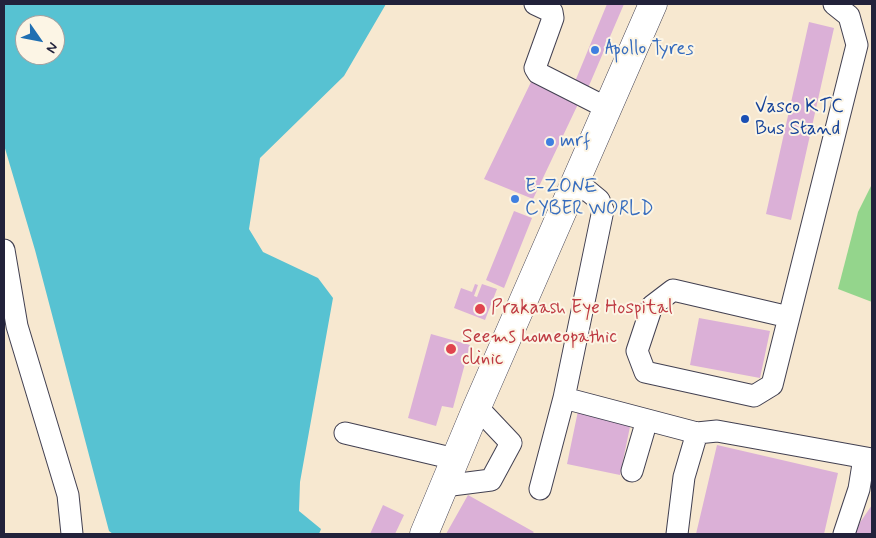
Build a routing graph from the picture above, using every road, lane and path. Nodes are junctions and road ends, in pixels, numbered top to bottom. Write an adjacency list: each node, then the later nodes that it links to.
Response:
1 (535, 4): 4 (street)
2 (653, 4): 4 (main road)
3 (834, 4): 7 (street)
4 (607, 108): 5 (main road)
5 (576, 181): 8 (street); 9 (main road)
6 (4, 250): 18 (street)
7 (789, 317): 7 (street)
8 (564, 398): 10 (street); 17 (street)
9 (477, 407): 13 (main road); 16 (street)
10 (647, 420): 12 (street); 15 (street)
11 (345, 433): 13 (street)
12 (697, 433): 14 (street); 20 (street)
13 (455, 459): 16 (main road)
14 (868, 459): 21 (street)
15 (632, 471)
16 (444, 486): 19 (main road)
17 (540, 489)
18 (72, 534)
19 (424, 534)
20 (676, 534)
21 (844, 534)

